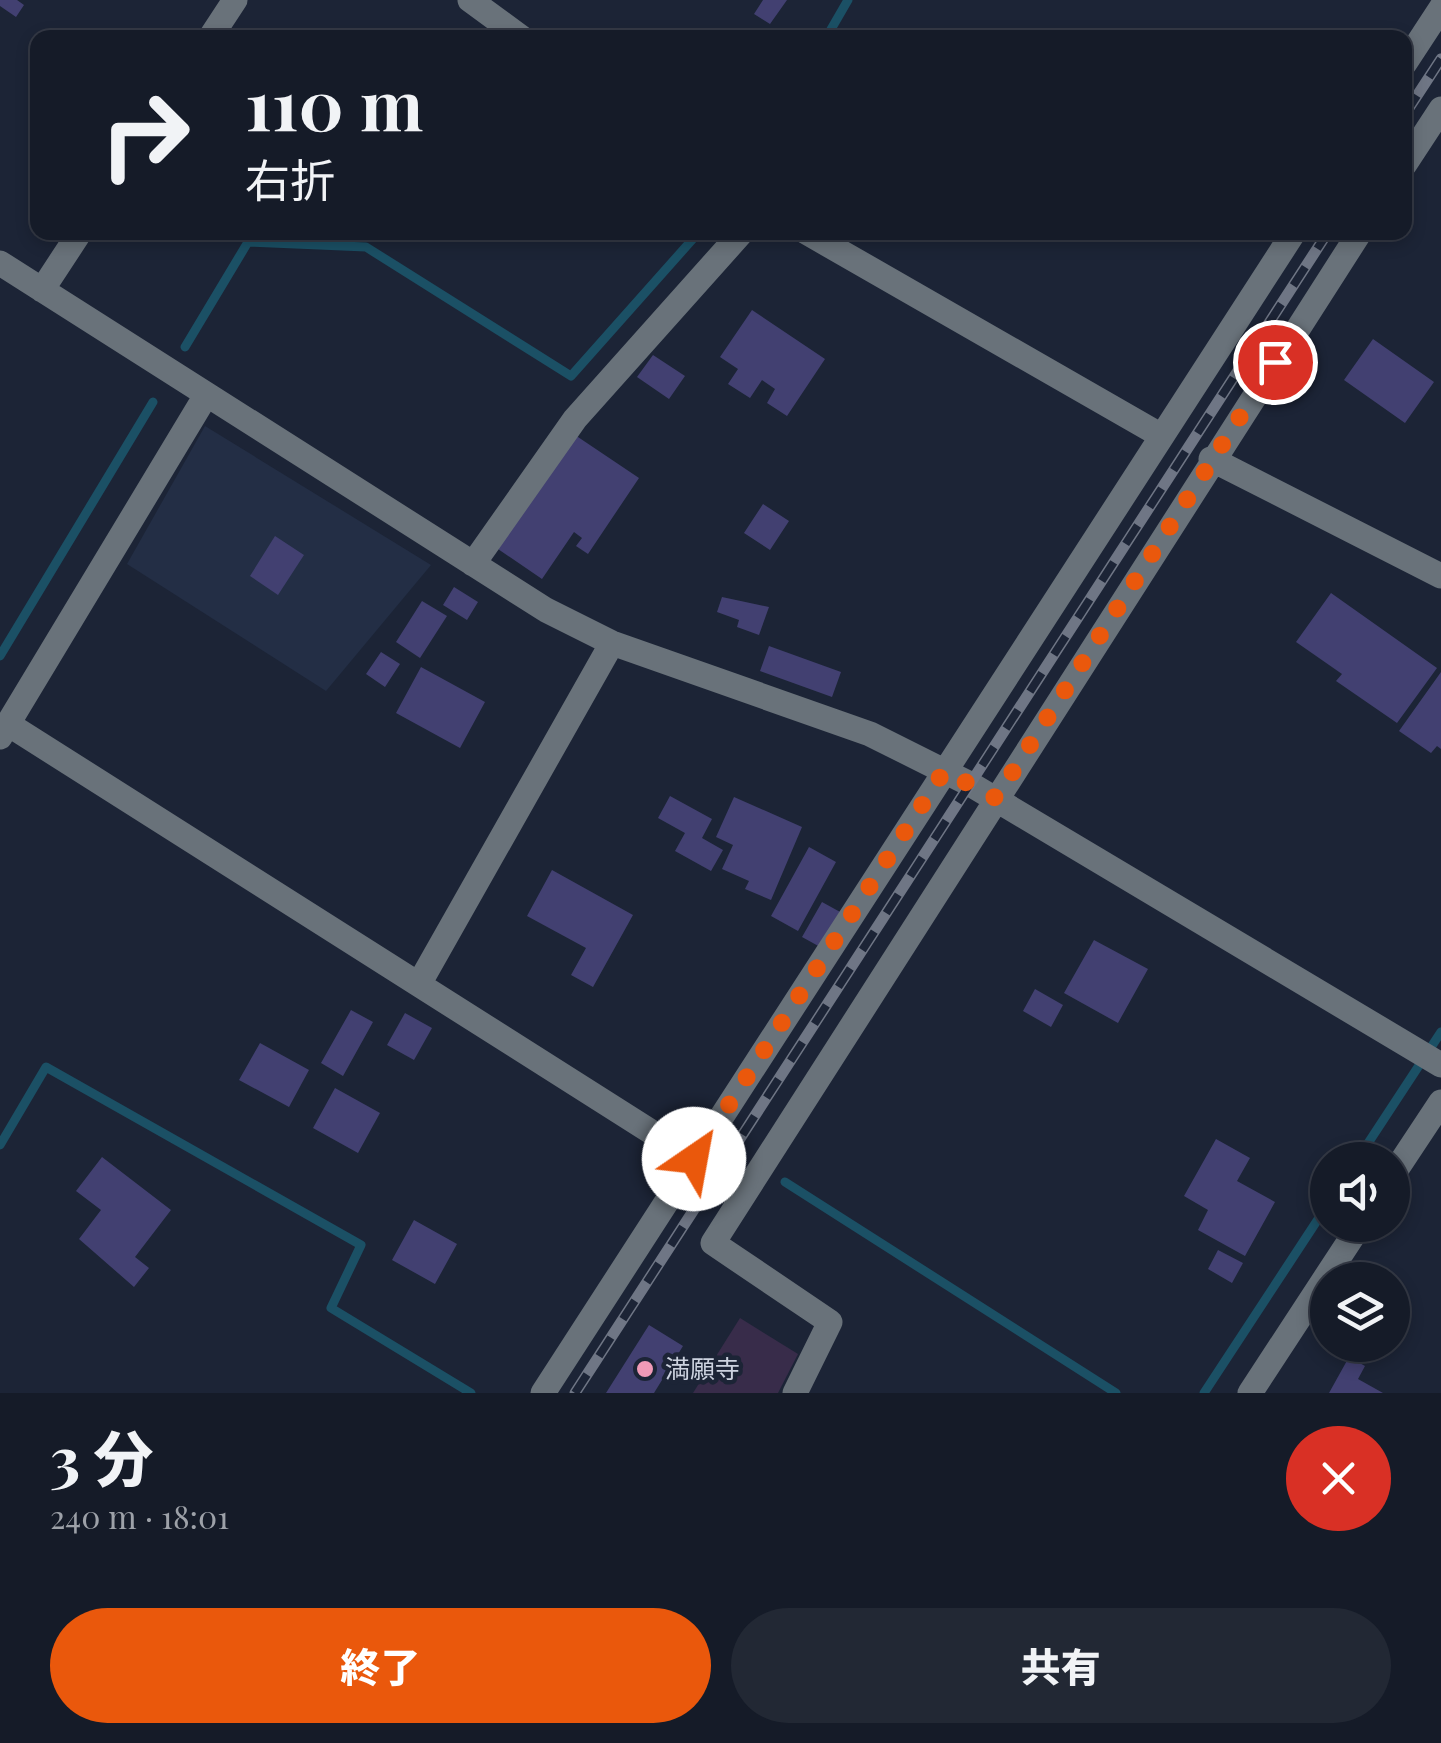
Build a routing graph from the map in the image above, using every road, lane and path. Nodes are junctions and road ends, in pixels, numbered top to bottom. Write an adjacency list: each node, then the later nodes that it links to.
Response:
1 (235, 0): 4 (street)
2 (470, 0): 5 (street)
3 (1441, 8): 6 (street)
4 (215, 30)
5 (511, 30)
6 (1412, 52)
7 (1441, 109): 8 (street)
8 (1412, 153)
9 (75, 240): 15 (street)
10 (735, 240): 19 (street)
11 (820, 240): 17 (street)
12 (1289, 240): 17 (street)
13 (1355, 240): 18 (street)
14 (0, 263): 15 (street)
15 (42, 290): 16 (street)
16 (204, 397): 19 (street); 22 (street)
17 (1160, 435): 23 (street)
18 (1211, 458): 20 (street); 24 (street)
19 (473, 564): 21 (street)
20 (1441, 576)
21 (612, 643): 23 (street); 25 (street)
22 (4, 730): 25 (street)
23 (944, 771): 24 (street); 29 (street)
24 (996, 798): 26 (street); 32 (street)
25 (419, 984): 29 (street)
26 (1432, 1060)
27 (1441, 1102): 28 (street)
28 (1410, 1149)
29 (694, 1159): 31 (street)
30 (1349, 1242): 33 (street)
31 (543, 1393)
32 (795, 1393)
33 (1250, 1393)

